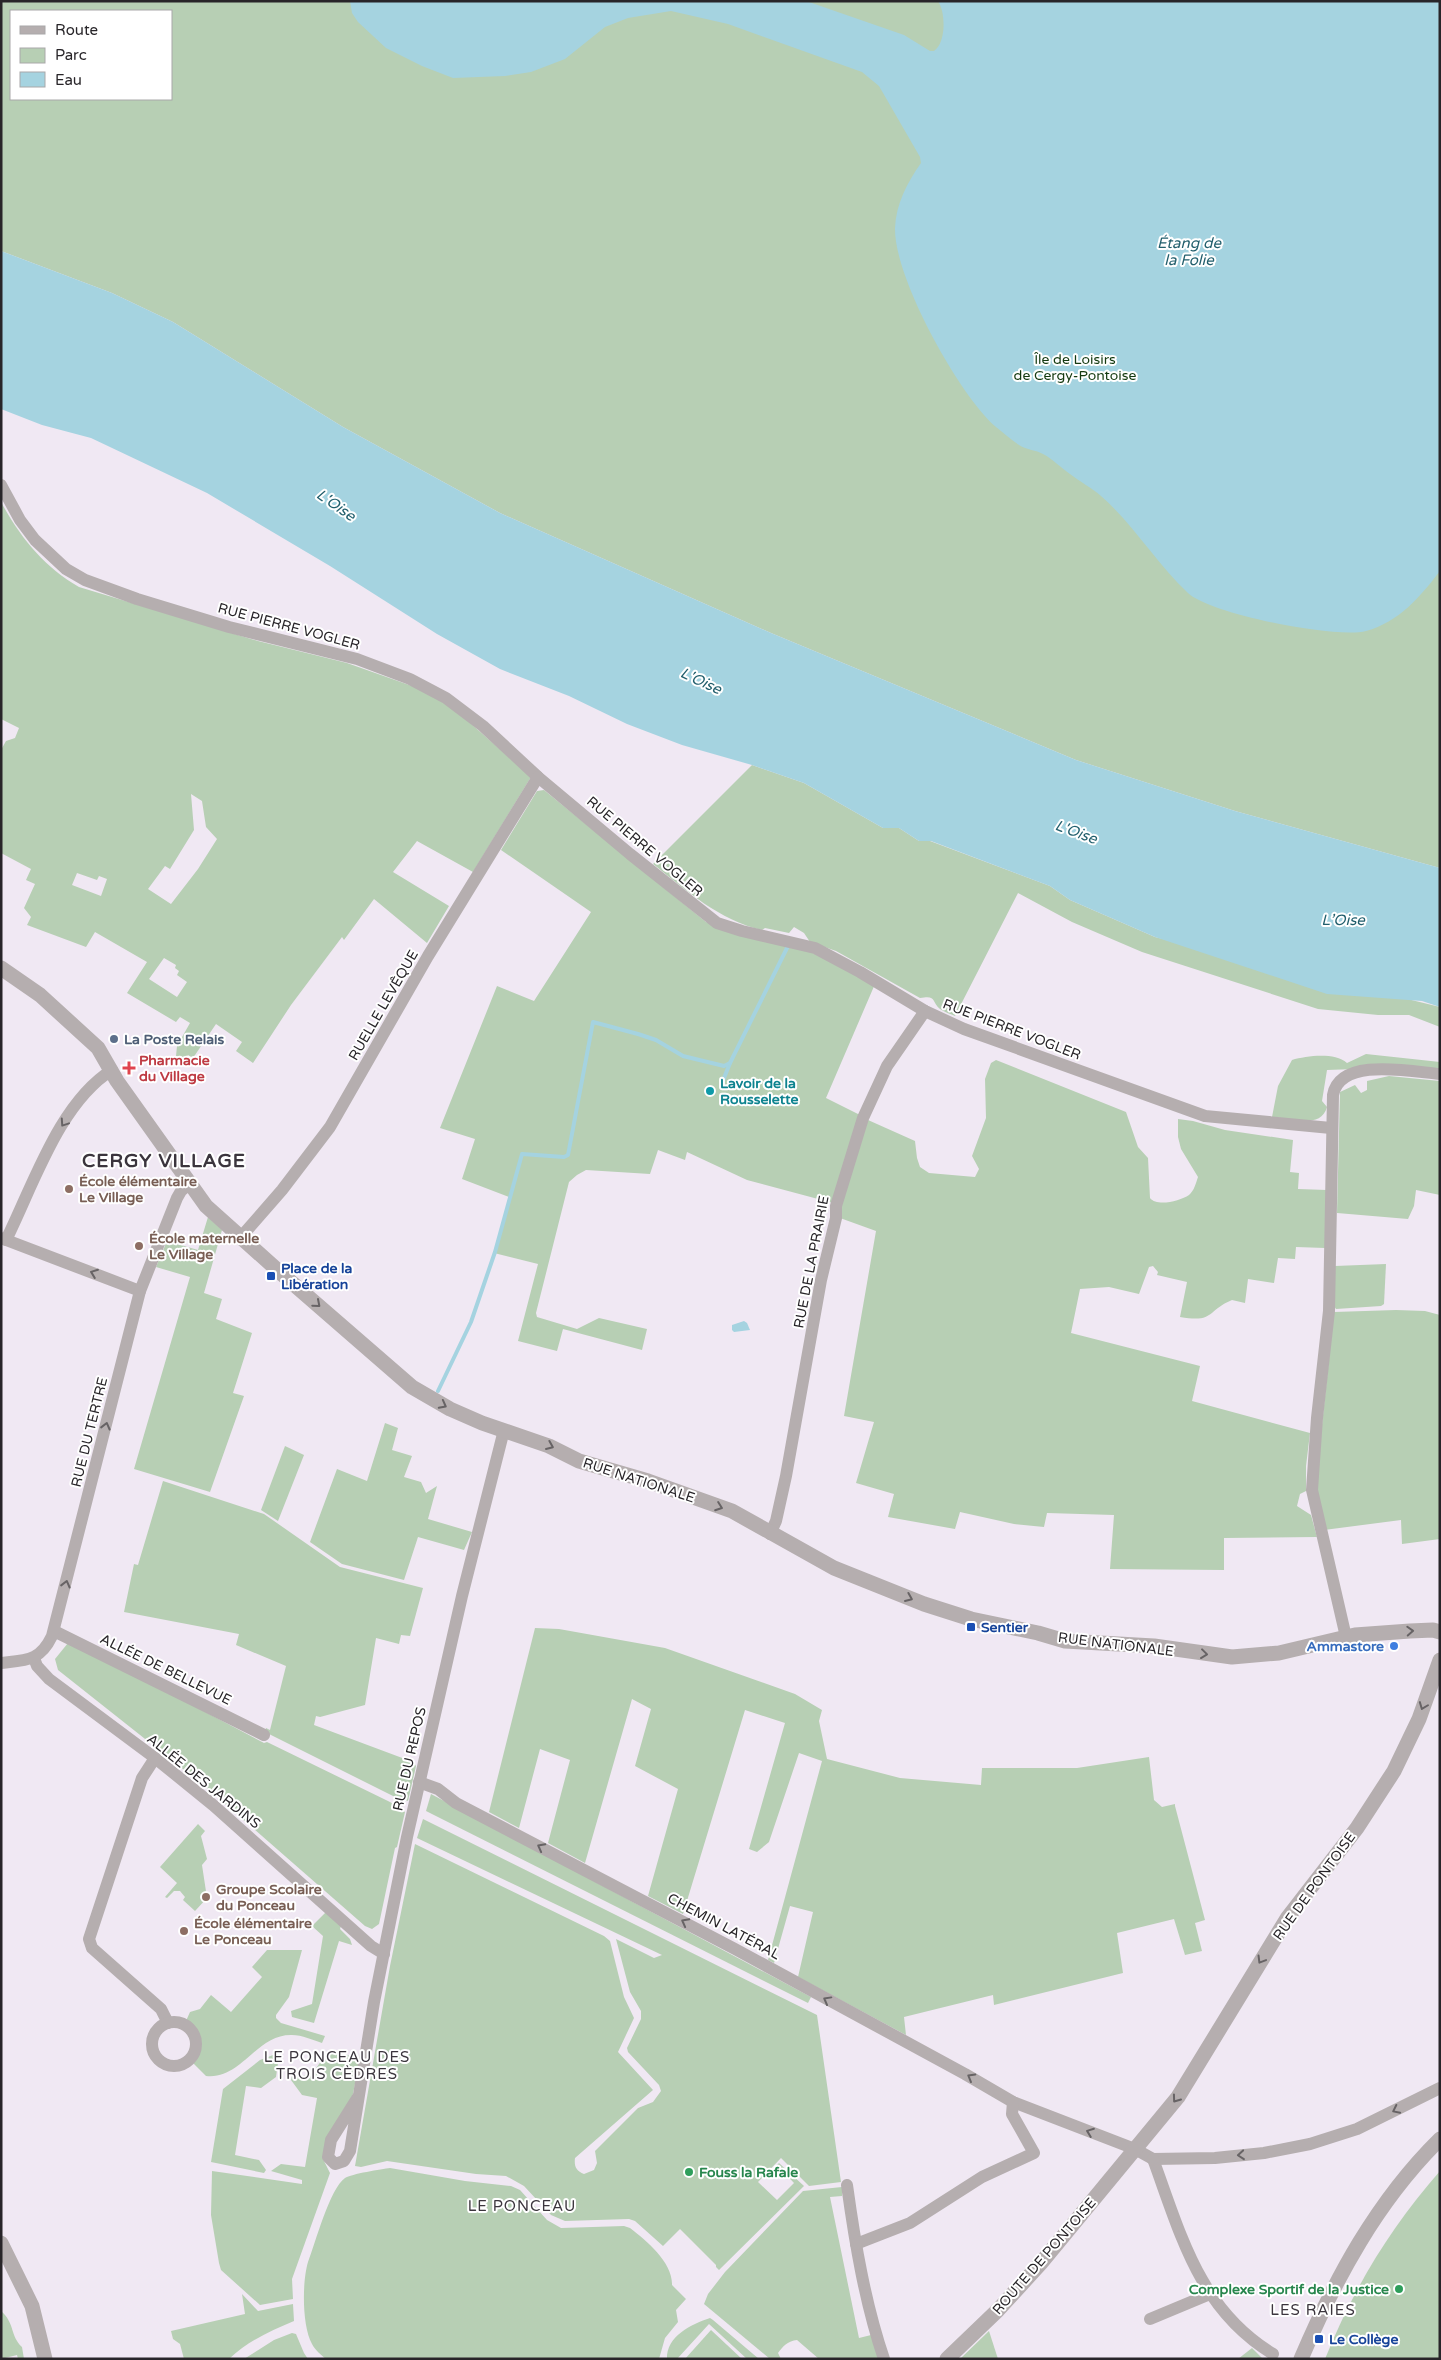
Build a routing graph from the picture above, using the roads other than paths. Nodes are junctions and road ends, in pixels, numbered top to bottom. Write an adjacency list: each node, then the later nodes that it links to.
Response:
1 (1, 485): 2 (street, RUE PIERRE VOGLER)
2 (538, 777): 4 (street, RUE PIERRE VOGLER); 9 (street, RUELLE LEVÊQUE)
3 (1, 968): 5 (street, RUE NATIONALE)
4 (925, 1011): 7 (street, RUE PIERRE VOGLER); 13 (street, RUE DE LA PRAIRIE)
5 (112, 1070): 8 (street, RUE NATIONALE); 10 (street, one-way to 10)
6 (1440, 1074): 7 (street)
7 (1331, 1128): 16 (street)
8 (189, 1184): 9 (street, RUE NATIONALE); 11 (street, RUE DU TERTRE)
9 (241, 1237): 12 (street, RUE NATIONALE, one-way to 12)
10 (4, 1239): 11 (street, one-way to 10)
11 (140, 1291): 14 (street, RUE DU TERTRE, one-way to 11)
12 (504, 1430): 13 (street, RUE NATIONALE, one-way to 13); 22 (street, RUE DU REPOS)
13 (770, 1534): 16 (street, RUE NATIONALE, one-way to 16)
14 (54, 1631): 17 (street, RUE DU TERTRE); 20 (street, ALLÉE DE BELLEVUE)
15 (1440, 1632): 16 (street, RUE NATIONALE, one-way to 15)
16 (1346, 1636)
17 (34, 1658): 19 (street); 21 (street, ALLÉE DES JARDINS)
18 (1440, 1660): 31 (street, RUE DE PONTOISE, one-way to 31)
19 (1, 1663)
20 (264, 1735)
21 (155, 1758): 23 (street, ALLÉE DES JARDINS); 26 (street)
22 (418, 1782): 24 (street, RUE DU REPOS); 29 (street, CHEMIN LATÉRAL, one-way to 22)
23 (354, 1930): 24 (street, ALLÉE DES JARDINS); 25 (street, ALLÉE DES JARDINS)
24 (387, 1938): 25 (street, RUE DU REPOS)
25 (384, 1954): 28 (street, RUE DU REPOS)
26 (168, 2023)
27 (1440, 2088): 32 (street, one-way to 32)
28 (358, 2097)
29 (1013, 2102): 31 (street, one-way to 29); 35 (street)
30 (1440, 2139): 44 (street)
31 (1135, 2150): 32 (street); 43 (street, ROUTE DE PONTOISE)
32 (1153, 2159): 37 (street)
33 (847, 2185): 35 (street)
34 (1, 2243): 41 (street)
35 (856, 2244): 42 (street)
36 (1, 2256): 40 (street)
37 (1210, 2294): 38 (street); 39 (street)
38 (1150, 2319)
39 (1273, 2354)
40 (39, 2359)
41 (45, 2359)
42 (884, 2359)
43 (948, 2359)
44 (1301, 2359)

